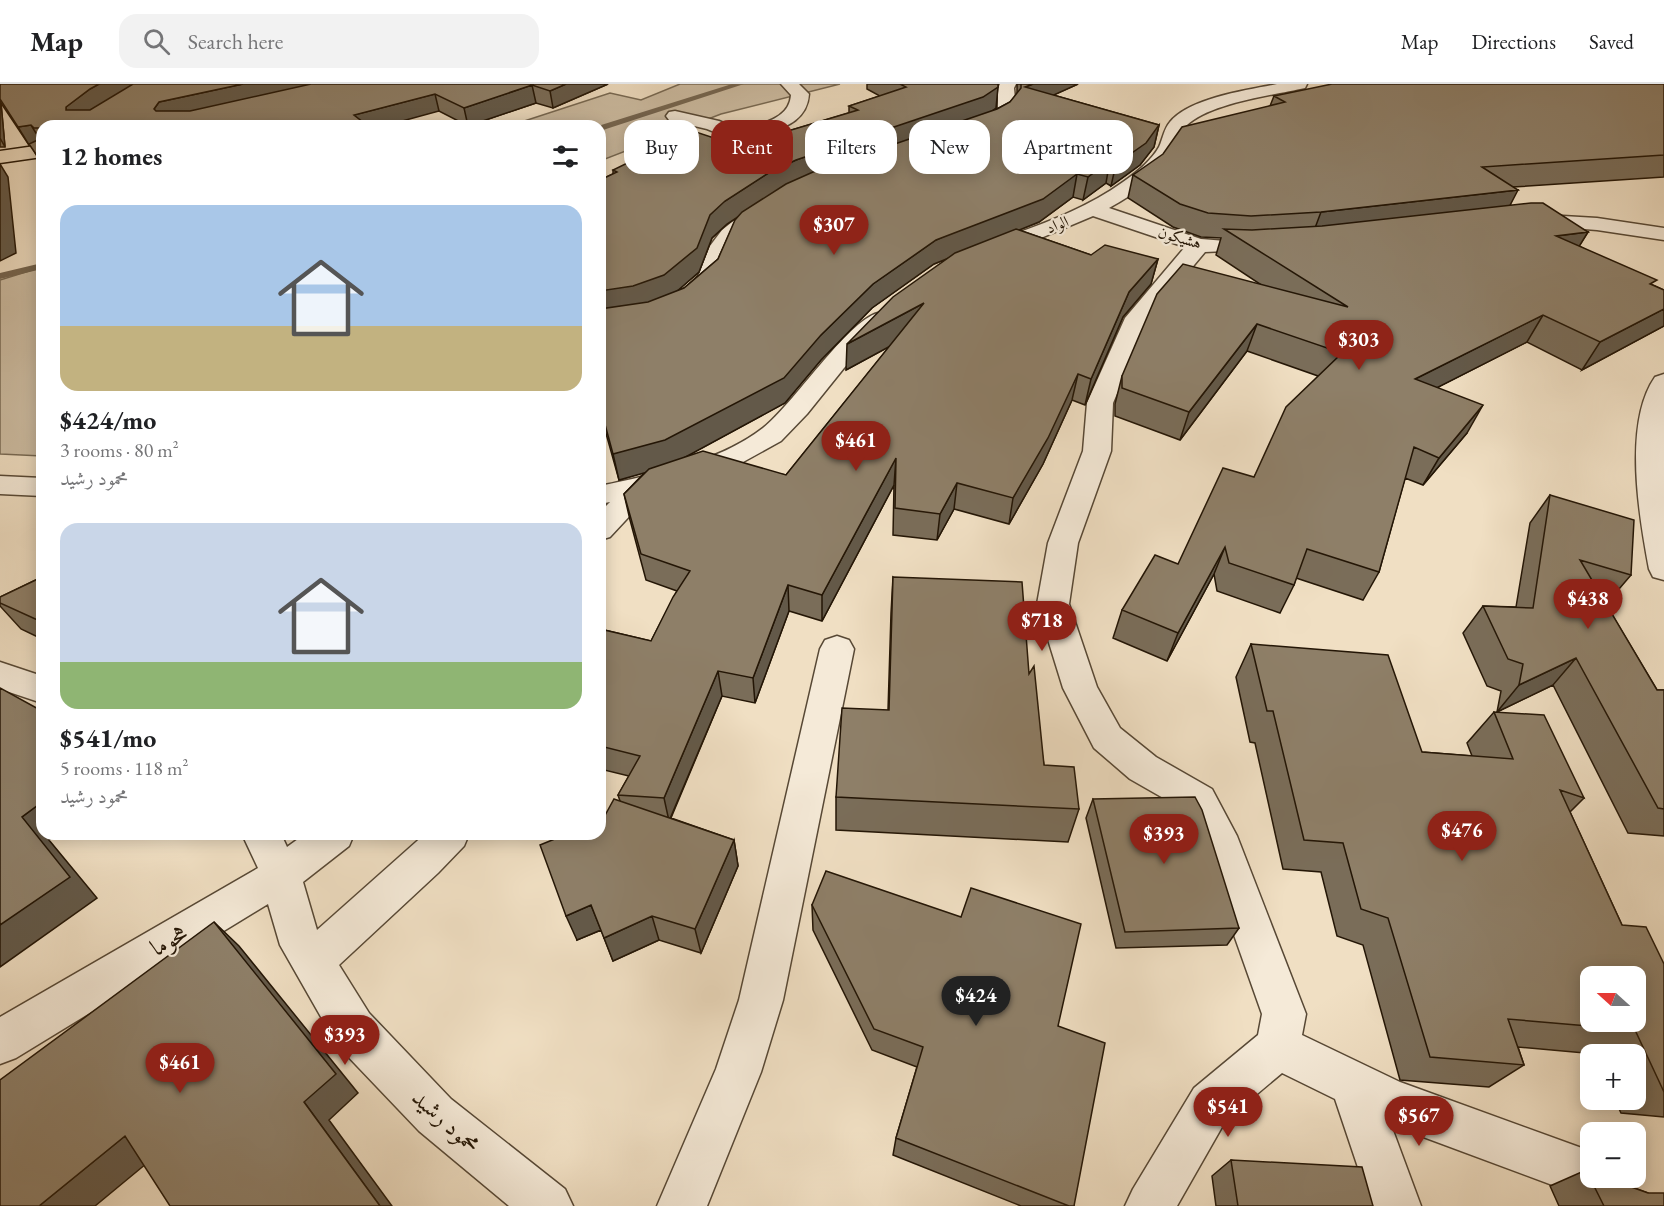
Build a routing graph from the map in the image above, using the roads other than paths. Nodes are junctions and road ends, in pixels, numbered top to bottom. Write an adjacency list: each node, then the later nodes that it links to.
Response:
1 (789, 84): 5 (street)
2 (1008, 84): 6 (street)
3 (1299, 84): 11 (street, الواد)
4 (675, 116): 7 (street)
5 (785, 120)
6 (990, 124)
7 (711, 125)
8 (36, 152): 9 (main road)
9 (0, 157)
10 (779, 201): 17 (street)
11 (1094, 210): 14 (street, هشيكون); 16 (street, الواد)
12 (1505, 221): 13 (street)
13 (1662, 236)
14 (1199, 245): 15 (street, هشيكون); 36 (street)
15 (1243, 248)
16 (970, 259)
17 (677, 306)
18 (891, 308): 22 (street)
19 (1664, 382): 20 (street)
20 (1658, 481): 26 (street)
21 (0, 485): 23 (street)
22 (642, 486): 24 (street); 25 (street)
23 (36, 487)
24 (606, 494)
25 (606, 524)
26 (1664, 569)
27 (837, 649): 40 (street)
28 (0, 675): 29 (street)
29 (36, 688)
30 (264, 840): 33 (street, محمود رشيد)
31 (327, 840): 33 (street, هحوما)
32 (444, 840): 34 (street)
33 (281, 875): 34 (street, محمود رشيد); 35 (street, هحوما)
34 (313, 961): 39 (street, محمود رشيد)
35 (0, 1042)
36 (1278, 1047): 37 (street); 41 (street)
37 (1353, 1085): 38 (street); 42 (street)
38 (1580, 1171)
39 (548, 1206)
40 (682, 1206)
41 (1150, 1206)
42 (1396, 1206)

